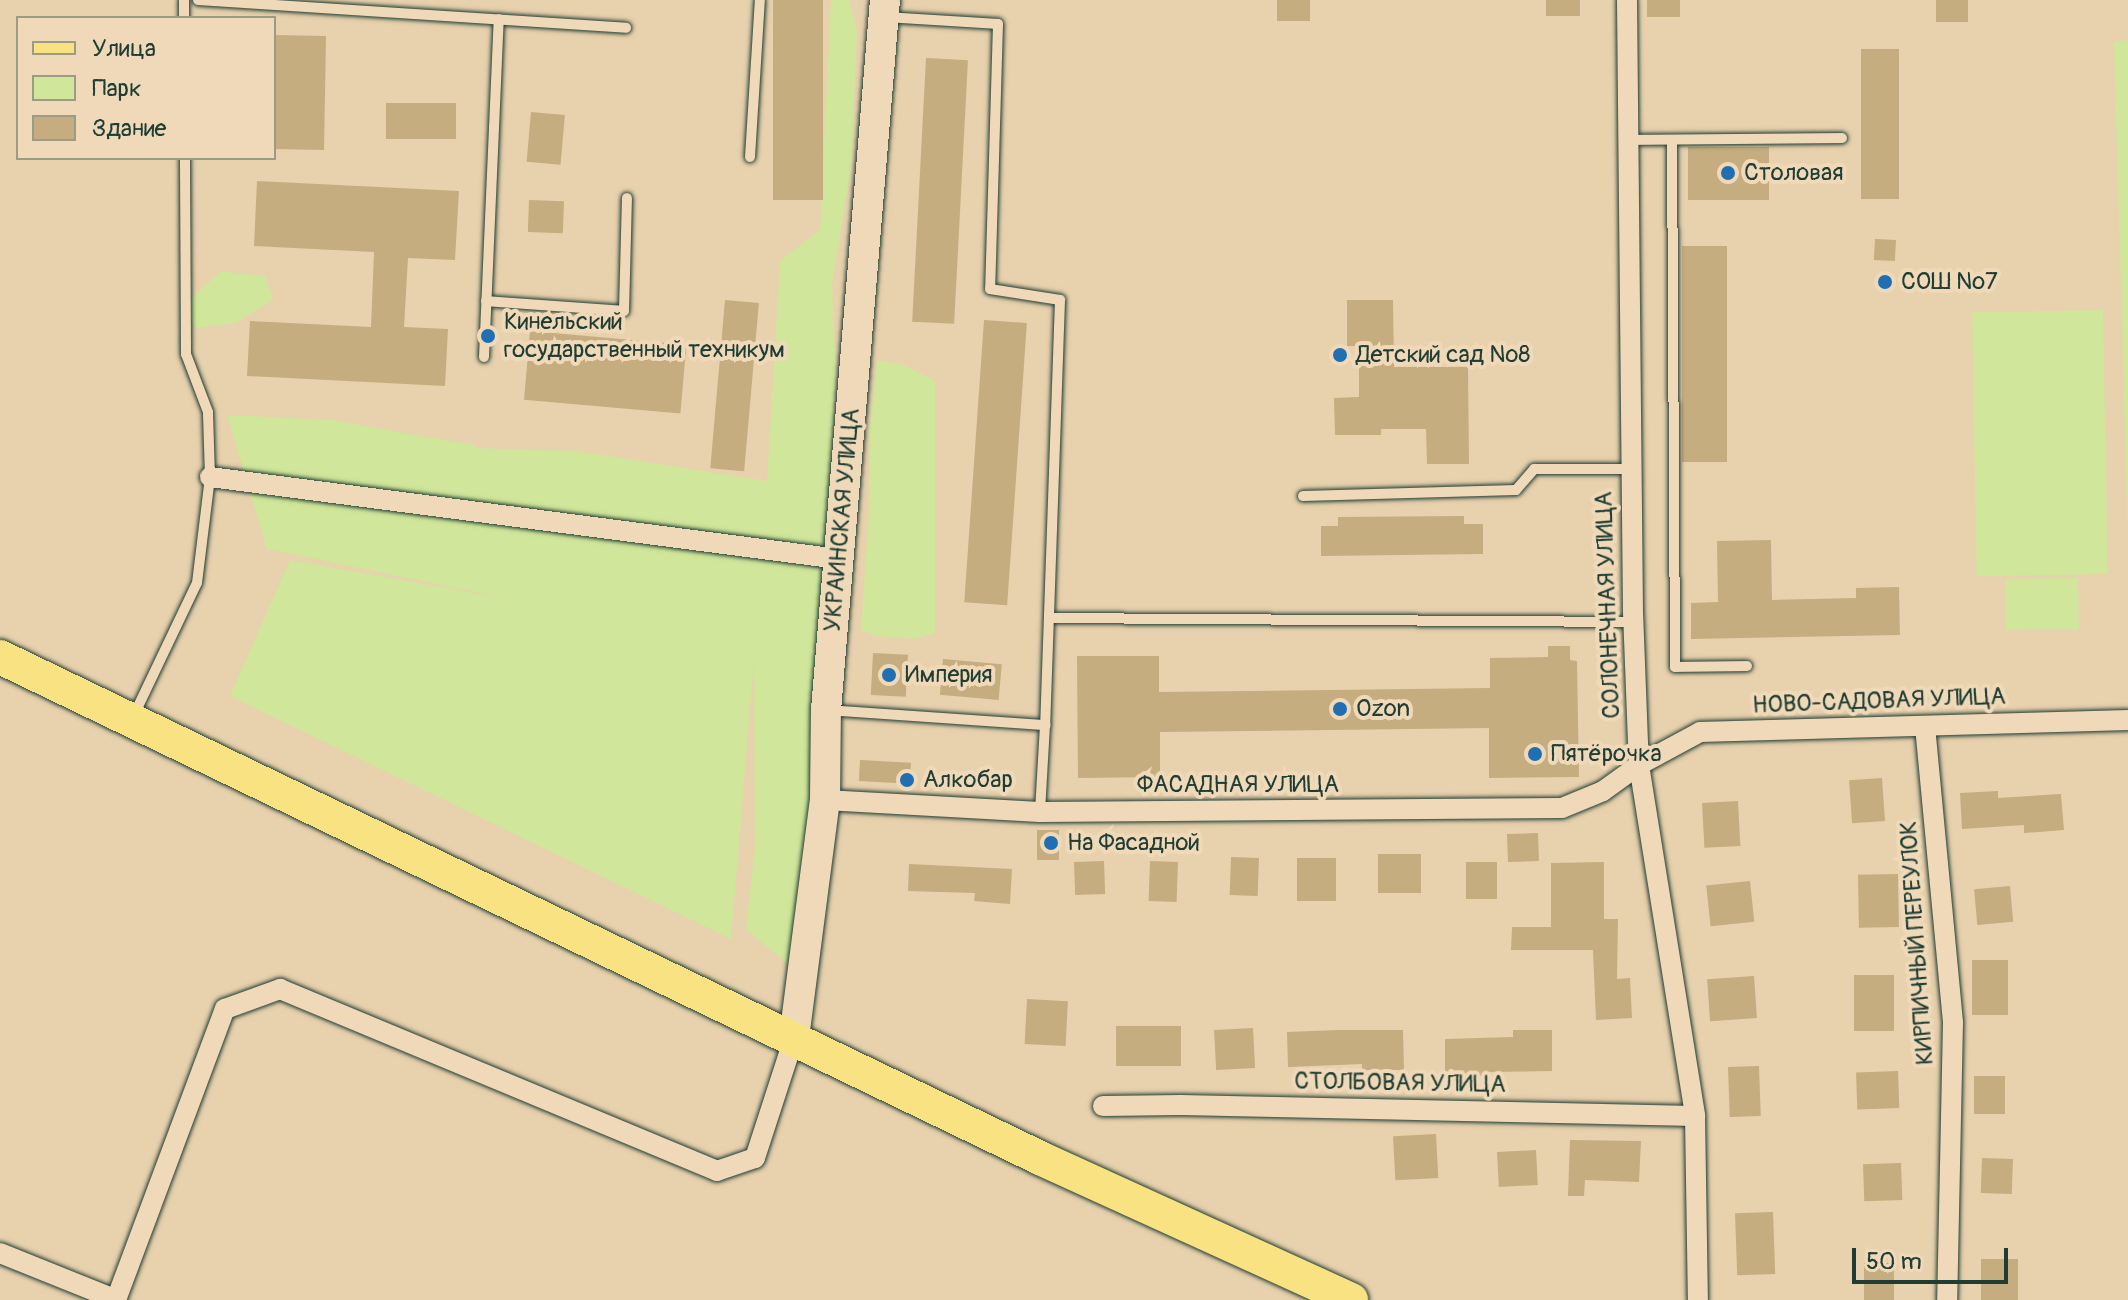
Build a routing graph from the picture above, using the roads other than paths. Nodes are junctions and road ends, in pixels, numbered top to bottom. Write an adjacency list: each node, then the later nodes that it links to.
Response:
1 (198, 0): 5 (lane)
2 (760, 0): 10 (lane)
3 (1627, 0): 8 (street, СОЛОНЕЧНАЯ УЛИЦА)
4 (885, 8): 18 (main road, УКРАИНСКАЯ УЛИЦА); 19 (lane)
5 (499, 19): 6 (lane); 13 (lane)
6 (626, 28)
7 (1842, 138): 9 (lane)
8 (1627, 140): 9 (lane); 15 (street, СОЛОНЕЧНАЯ УЛИЦА)
9 (1672, 140): 22 (lane)
10 (750, 157)
11 (185, 160): 16 (lane)
12 (627, 198): 13 (lane)
13 (486, 301): 14 (lane)
14 (484, 357)
15 (1631, 469): 17 (lane); 20 (street, СОЛОНЕЧНАЯ УЛИЦА)
16 (210, 477): 18 (street); 24 (lane)
17 (1303, 496)
18 (839, 559): 23 (main road, УКРАИНСКАЯ УЛИЦА)
19 (1049, 618): 20 (lane); 26 (lane)
20 (1633, 622): 28 (street, СОЛОНЕЧНАЯ УЛИЦА)
21 (0, 657): 24 (main road)
22 (1747, 666)
23 (826, 710): 26 (lane); 29 (main road, УКРАИНСКАЯ УЛИЦА)
24 (131, 720): 31 (main road)
25 (2128, 720): 27 (street, НОВО-САДОВАЯ УЛИЦА)
26 (1045, 725): 30 (lane)
27 (1925, 726): 28 (street, НОВО-САДОВАЯ УЛИЦА); 38 (street, КИРПИЧНЫЙ ПЕРЕУЛОК)
28 (1639, 765): 30 (street, ФАСАДНАЯ УЛИЦА); 33 (street, СОЛОНЕЧНАЯ УЛИЦА)
29 (825, 800): 30 (street, ФАСАДНАЯ УЛИЦА); 31 (main road, УКРАИНСКАЯ УЛИЦА)
30 (1040, 812)
31 (794, 1038): 35 (street); 36 (main road)
32 (1103, 1106): 33 (street, СТОЛБОВАЯ УЛИЦА)
33 (1695, 1116): 37 (street, СОЛОНЕЧНАЯ УЛИЦА)
34 (0, 1253): 35 (street)
35 (116, 1300)
36 (1351, 1300)
37 (1698, 1300)
38 (1947, 1300)

